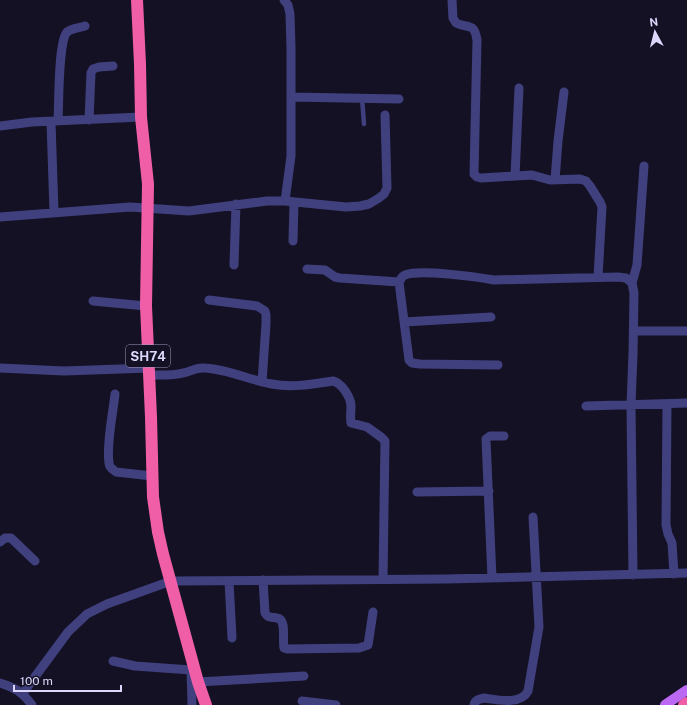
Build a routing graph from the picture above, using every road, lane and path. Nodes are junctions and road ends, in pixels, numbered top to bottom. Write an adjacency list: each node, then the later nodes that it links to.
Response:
1 (137, 0): 12 (highway, SH74)
2 (284, 0): 8 (street)
3 (452, 0): 18 (street)
4 (85, 26): 14 (street)
5 (113, 66): 13 (street)
6 (519, 88): 18 (street)
7 (564, 92): 19 (street)
8 (291, 97): 9 (street); 20 (street)
9 (362, 98): 10 (street); 15 (lane)
10 (399, 99)
11 (384, 115): 20 (street)
12 (141, 118): 13 (street); 22 (highway, SH74)
13 (89, 120): 14 (street)
14 (54, 121): 16 (street); 23 (street)
15 (364, 124)
16 (0, 126)
17 (644, 166): 30 (street)
18 (515, 176): 19 (street)
19 (556, 180): 28 (street)
20 (289, 201): 21 (street); 25 (street)
21 (236, 204): 22 (street); 26 (street)
22 (148, 208): 23 (street); 33 (highway, SH74)
23 (54, 212): 24 (street)
24 (0, 217)
25 (293, 241)
26 (234, 265)
27 (307, 269): 29 (street)
28 (598, 277): 29 (street); 30 (street)
29 (400, 282): 35 (street)
30 (632, 283): 36 (street)
31 (208, 300): 41 (street)
32 (93, 301): 33 (street)
33 (146, 306): 40 (highway, SH74)
34 (491, 317): 35 (street)
35 (404, 322): 38 (street)
36 (634, 331): 37 (street); 45 (street)
37 (687, 331)
38 (498, 365)
39 (0, 368): 40 (street)
40 (149, 371): 41 (street); 48 (highway, SH74)
41 (262, 382): 59 (street)
42 (115, 394): 48 (street)
43 (687, 403): 44 (street)
44 (667, 404): 45 (street); 54 (street)
45 (631, 405): 46 (street); 56 (street)
46 (586, 406)
47 (504, 436): 49 (street)
48 (152, 476): 61 (highway, SH74)
49 (489, 491): 50 (street); 58 (street)
50 (417, 492)
51 (533, 517): 57 (street)
52 (0, 542): 53 (street)
53 (34, 561)
54 (674, 574): 55 (street); 56 (street)
55 (687, 574)
56 (633, 575): 57 (street)
57 (536, 577): 58 (street); 79 (street)
58 (492, 578): 59 (street)
59 (383, 579): 60 (street)
60 (263, 580): 62 (street); 63 (street)
61 (171, 581): 62 (street); 65 (highway, SH74); 72 (street)
62 (229, 581): 64 (street)
63 (373, 612)
64 (232, 638)
65 (189, 648): 67 (street); 69 (highway, SH74)
66 (113, 662): 67 (street)
67 (191, 670): 76 (street)
68 (304, 676): 69 (street)
69 (198, 682): 77 (highway, SH74)
70 (0, 683): 72 (street)
71 (687, 690): 80 (main road)
72 (23, 693): 75 (street)
73 (302, 702): 78 (street)
74 (687, 703): 81 (highway)
75 (32, 705)
76 (192, 705)
77 (206, 705)
78 (336, 705)
79 (474, 705)
80 (665, 705)
81 (684, 705)

